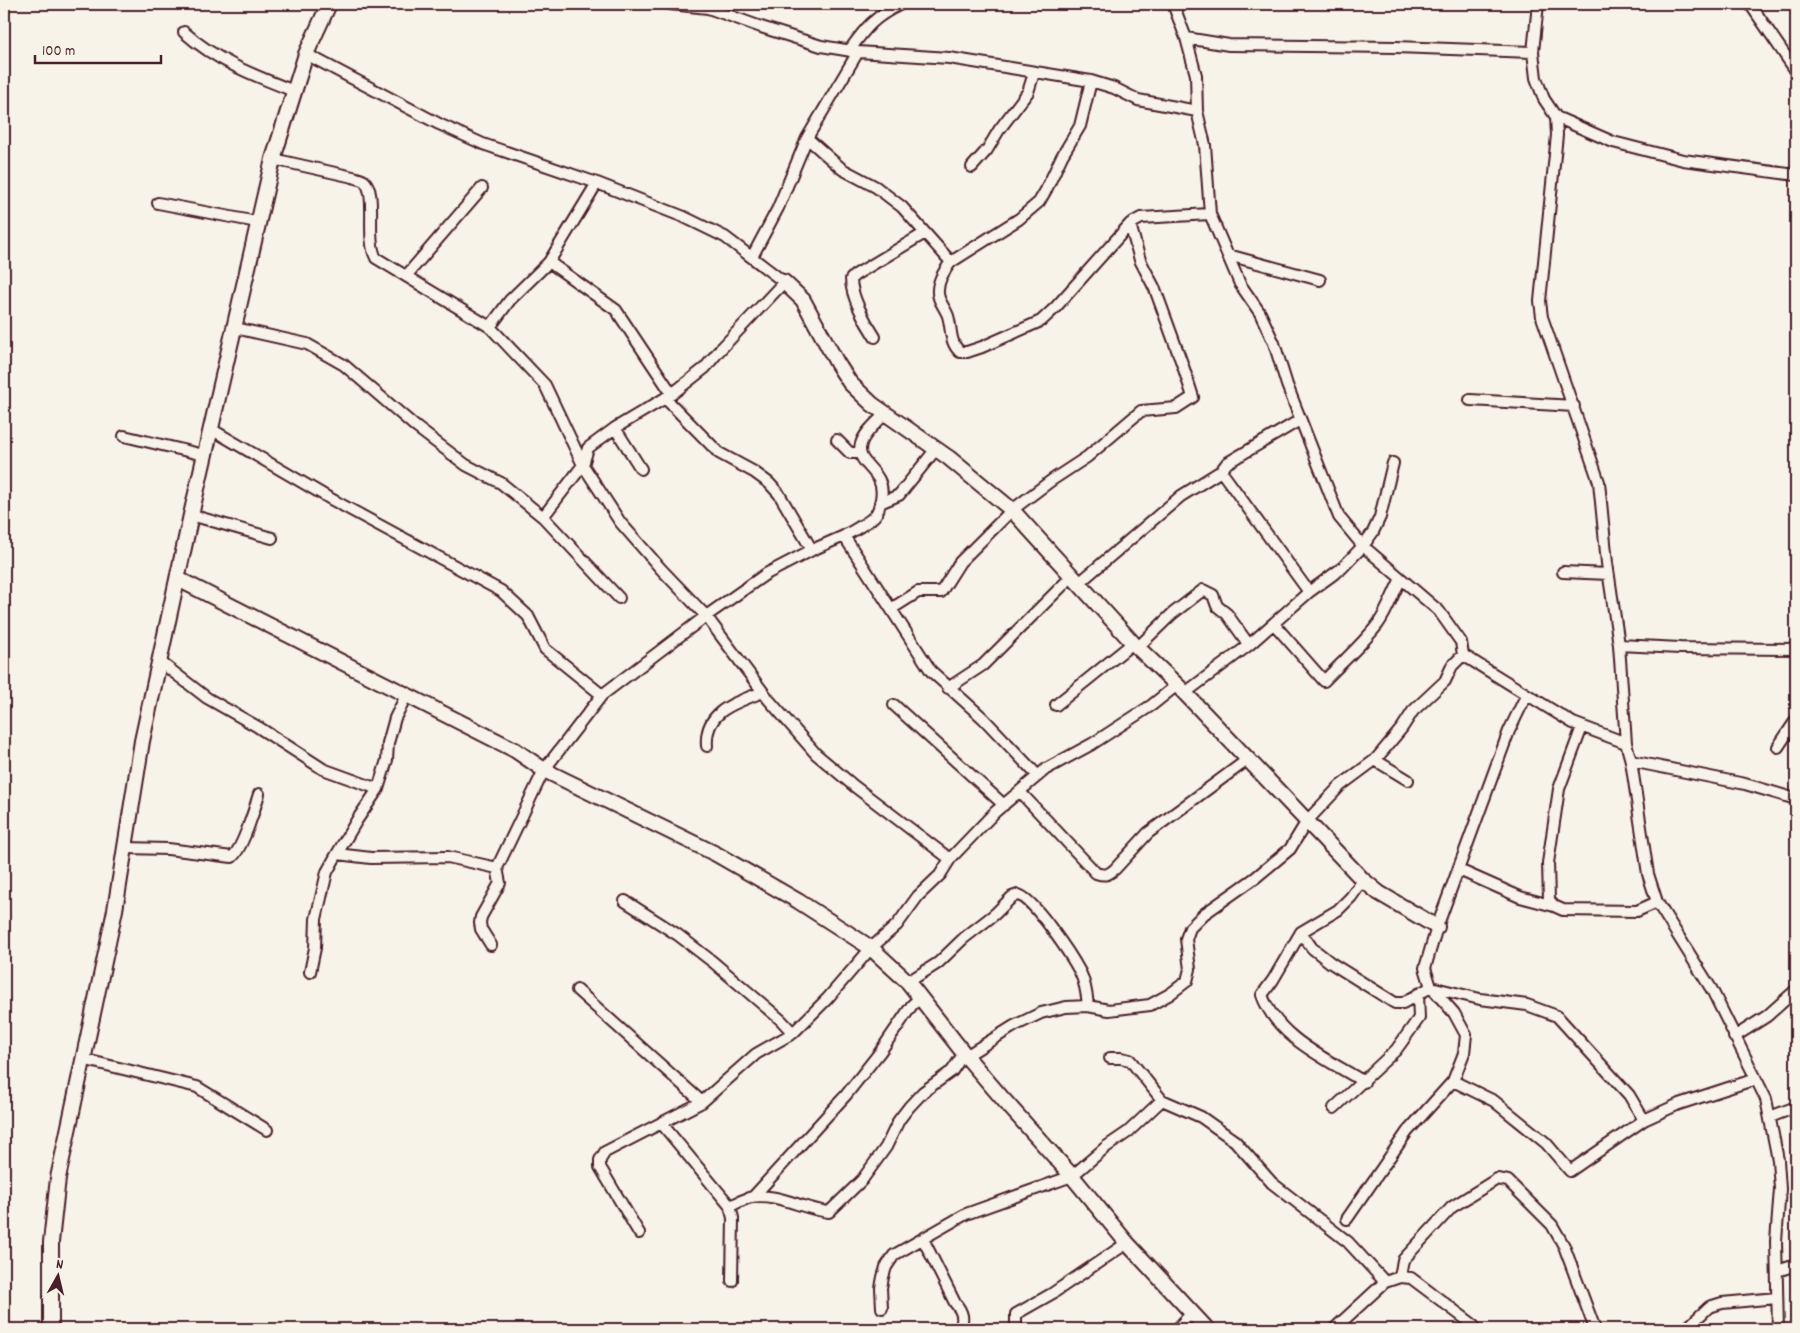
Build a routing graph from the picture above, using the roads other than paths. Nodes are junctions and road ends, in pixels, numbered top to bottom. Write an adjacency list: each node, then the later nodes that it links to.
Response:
1 (329, 4): 11 (street)
2 (671, 4): 9 (street)
3 (901, 4): 9 (street)
4 (1173, 4): 8 (street)
5 (1538, 4): 10 (street)
6 (1750, 4): 12 (street)
7 (184, 32): 15 (street)
8 (1186, 38): 10 (street); 16 (street)
9 (853, 52): 13 (street); 18 (street)
10 (1533, 52): 17 (street)
11 (306, 54): 15 (street); 22 (street)
12 (1796, 71)
13 (1034, 73): 14 (street); 20 (street)
14 (1091, 82): 16 (street); 32 (street)
15 (294, 91): 19 (street)
16 (1197, 111): 25 (street)
17 (1556, 117): 21 (street); 41 (street)
18 (807, 138): 28 (street); 30 (street)
19 (273, 159): 26 (street); 33 (street)
20 (972, 167)
21 (1796, 175)
22 (597, 183): 30 (street); 31 (street)
23 (482, 188): 33 (street)
24 (158, 203): 26 (street)
25 (1210, 214): 27 (street); 29 (street)
26 (257, 222): 36 (street)
27 (1130, 224): 32 (street); 58 (street)
28 (925, 233): 32 (street); 38 (street)
29 (1228, 255): 34 (street); 43 (street)
30 (752, 257): 35 (street)
31 (549, 262): 37 (street); 39 (street)
32 (950, 262)
33 (406, 276): 37 (street)
34 (1320, 280)
35 (784, 282): 39 (street); 42 (street)
36 (235, 328): 45 (street); 60 (street)
37 (490, 328): 52 (street)
38 (875, 337)
39 (668, 396): 44 (street); 64 (street)
40 (1470, 400): 41 (street)
41 (1574, 406): 66 (street)
42 (885, 414): 48 (street); 49 (street)
43 (1300, 420): 54 (street); 63 (street)
44 (615, 428): 52 (street); 53 (street)
45 (211, 429): 50 (street); 85 (street)
46 (124, 436): 50 (street)
47 (836, 440): 49 (street)
48 (936, 449): 56 (street); 58 (street)
49 (860, 453): 55 (street)
50 (204, 455): 59 (street)
51 (1392, 463): 63 (street)
52 (583, 465): 60 (street); 73 (street)
53 (641, 469)
54 (1221, 471): 69 (street); 70 (street)
55 (882, 486): 56 (street); 57 (street)
56 (899, 495): 57 (street)
57 (880, 503): 61 (street)
58 (1012, 510): 69 (street); 72 (street)
59 (191, 515): 62 (street); 67 (street)
60 (543, 517): 71 (street)
61 (844, 536): 64 (street); 72 (street)
62 (272, 538)
63 (1363, 546): 68 (street); 70 (street)
64 (812, 550): 73 (street)
65 (1563, 572): 66 (street)
66 (1608, 574): 77 (street)
67 (178, 578): 80 (street); 84 (street)
68 (1401, 578): 74 (street); 79 (street)
69 (1075, 580): 76 (street); 81 (street)
70 (1309, 592): 74 (street)
71 (619, 598)
72 (891, 609): 81 (street)
73 (706, 616): 83 (street); 85 (street)
74 (1274, 624): 75 (street)
75 (1249, 645): 76 (street); 82 (street)
76 (1135, 646): 82 (street); 88 (street)
77 (1619, 646): 78 (street); 91 (street)
78 (1796, 650)
79 (1464, 655): 86 (street); 95 (street)
80 (159, 661): 100 (street); 106 (street)
81 (948, 688): 98 (street)
82 (1181, 689): 94 (street); 98 (street)
83 (763, 692): 92 (street); 108 (street)
84 (407, 694): 97 (street); 100 (street)
85 (602, 695): 97 (street)
86 (1526, 696): 90 (street); 110 (street)
87 (894, 705): 104 (street)
88 (1056, 705)
89 (1796, 720): 93 (street)
90 (1582, 727): 91 (street); 114 (street)
91 (1626, 743): 96 (street)
92 (707, 746)
93 (1778, 747)
94 (1247, 760): 101 (street); 105 (street)
95 (1376, 760): 99 (street); 105 (street)
96 (1631, 761): 103 (street); 113 (street)
97 (544, 770): 109 (street); 118 (street)
98 (1038, 776): 101 (street)
99 (1408, 780)
100 (378, 789): 107 (street)
101 (1020, 792): 104 (street)
102 (259, 794): 106 (street)
103 (1796, 799)
104 (1004, 805): 108 (street)
105 (1307, 821): 111 (street); 126 (street)
106 (126, 848): 131 (street)
107 (337, 854): 109 (street); 119 (street)
108 (950, 860): 118 (street)
109 (497, 868): 117 (street)
110 (1459, 870): 114 (street); 115 (street)
111 (1363, 880): 115 (street); 116 (street)
112 (625, 901): 127 (street)
113 (1657, 902): 114 (street); 128 (street)
114 (1554, 906)
115 (1437, 927): 121 (street)
116 (1301, 932): 124 (street); 133 (street)
117 (490, 945)
118 (871, 948): 120 (street); 127 (street)
119 (310, 972)
120 (908, 982): 125 (street); 126 (street)
121 (1431, 987): 124 (street); 134 (street); 140 (street)
122 (577, 990): 136 (street)
123 (1796, 990): 128 (street)
124 (1418, 994): 133 (street)
125 (920, 998): 129 (street); 144 (street)
126 (1088, 1006): 129 (street)
127 (793, 1033): 136 (street)
128 (1734, 1037): 132 (street)
129 (965, 1054): 143 (street); 144 (street)
130 (1110, 1058): 135 (street)
131 (82, 1060): 142 (street); 159 (street)
132 (1756, 1079): 139 (street); 140 (street)
133 (1364, 1082): 137 (street)
134 (1454, 1082): 140 (street); 146 (street)
135 (1162, 1100): 143 (street); 154 (street)
136 (702, 1102): 141 (street)
137 (1334, 1108)
138 (1796, 1108): 139 (street)
139 (1770, 1117): 151 (street)
140 (1644, 1120)
141 (662, 1124): 145 (street); 147 (street)
142 (268, 1130)
143 (1072, 1176): 148 (street); 149 (street)
144 (753, 1197): 145 (street)
145 (730, 1206): 153 (street)
146 (1347, 1219)
147 (639, 1233)
148 (924, 1239): 156 (street); 158 (street)
149 (1127, 1243): 157 (street); 160 (street)
150 (1796, 1265): 151 (street)
151 (1777, 1271): 155 (street)
152 (1400, 1277): 154 (street); 164 (street); 165 (street)
153 (732, 1281)
154 (1385, 1282): 163 (street)
155 (1777, 1298): 166 (street); 167 (street)
156 (882, 1308)
157 (1192, 1312): 161 (street); 162 (street)
158 (962, 1328)
159 (51, 1329)
160 (1016, 1329)
161 (1177, 1329)
162 (1207, 1329)
163 (1334, 1329)
164 (1476, 1329)
165 (1595, 1329)
166 (1686, 1329)
167 (1778, 1329)

